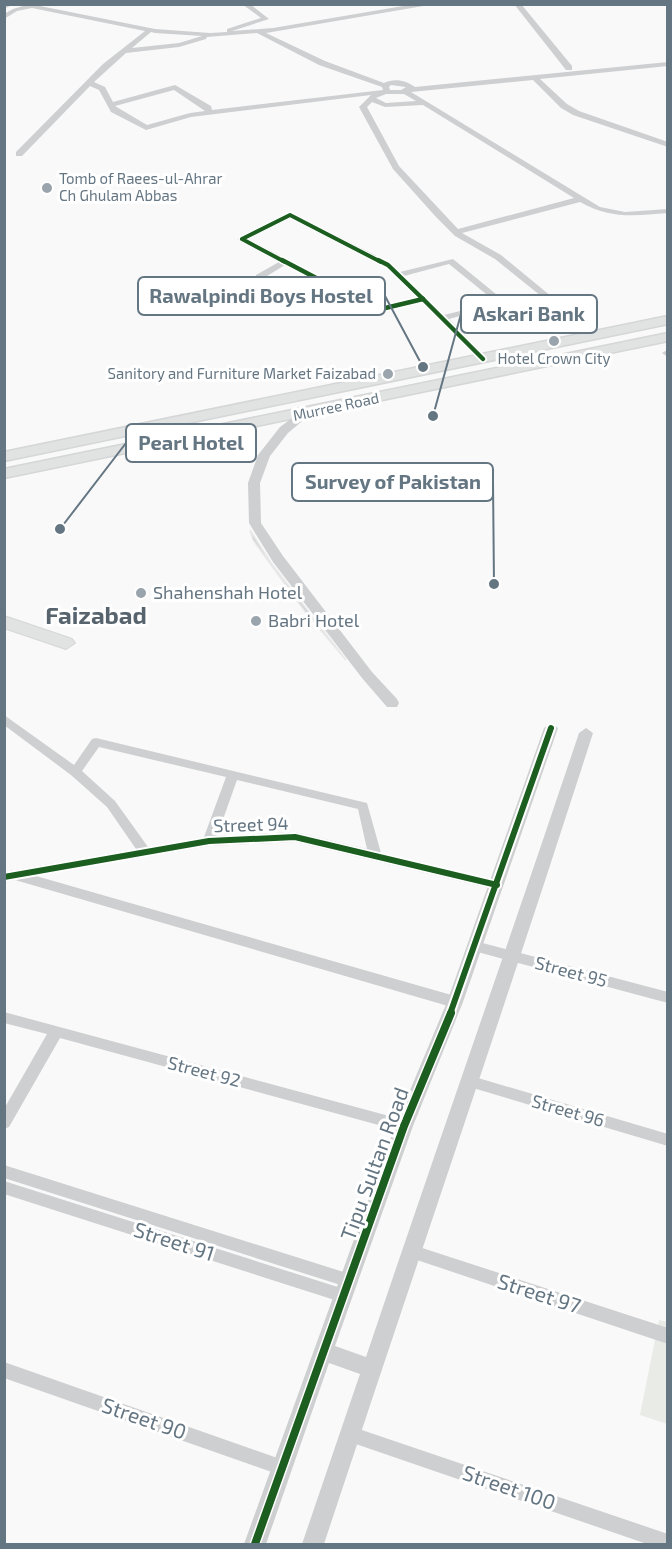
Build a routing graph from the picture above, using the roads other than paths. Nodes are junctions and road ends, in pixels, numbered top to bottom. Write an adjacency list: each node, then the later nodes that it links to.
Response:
1 (10, 4): 7 (street)
2 (74, 4): 8 (street)
3 (245, 4): 13 (street)
4 (362, 4): 9 (street)
5 (432, 4): 9 (street)
6 (517, 4): 18 (street)
7 (4, 7)
8 (51, 9): 10 (street); 11 (street)
9 (373, 13): 12 (street)
10 (4, 17)
11 (150, 30): 14 (street); 15 (street)
12 (259, 32): 13 (street); 21 (street)
13 (220, 34): 14 (street)
14 (210, 35): 15 (street)
15 (125, 51): 20 (street)
16 (668, 55): 18 (street)
17 (668, 64): 19 (street)
18 (569, 69): 22 (street)
19 (535, 78): 22 (street); 27 (street)
20 (90, 83): 25 (street); 28 (street)
21 (385, 88): 22 (street); 23 (street); 26 (street)
22 (407, 89): 24 (street)
23 (371, 99): 24 (street); 31 (street)
24 (424, 103): 29 (street)
25 (111, 105): 26 (street); 26 (street)
26 (209, 114)
27 (668, 146)
28 (19, 154)
29 (580, 199): 30 (street); 31 (street)
30 (668, 211)
31 (457, 232): 36 (street)
32 (285, 262): 33 (street); 34 (street); 35 (street)
33 (399, 275): 35 (street); 37 (street)
34 (259, 277)
35 (424, 299): 37 (street)
36 (566, 313)
37 (443, 318): 39 (street)
38 (667, 331): 39 (main road, Murree Road); 40 (main road, Murree Road)
39 (483, 359): 41 (main road, Murree Road)
40 (303, 414): 42 (main road, Murree Road); 45 (street)
41 (4, 457)
42 (4, 474)
43 (4, 622): 44 (highway)
44 (66, 644)
45 (392, 703)
46 (4, 719): 49 (street)
47 (551, 728): 55 (street, Tipu Sultan Road)
48 (586, 734): 57 (street)
49 (75, 772): 50 (street); 52 (street)
50 (232, 775): 51 (street); 53 (street)
51 (209, 841): 52 (street, Street 94); 53 (street, Street 94)
52 (145, 853): 54 (street, Street 94)
53 (375, 855): 55 (street, Street 94)
54 (9, 876): 59 (street)
55 (497, 885): 56 (street, Tipu Sultan Road)
56 (475, 946): 57 (street, Street 95); 59 (street, Tipu Sultan Road)
57 (513, 956): 58 (street, Street 95); 62 (street)
58 (668, 998)
59 (455, 1002): 64 (street, Tipu Sultan Road)
60 (4, 1017): 61 (street, Street 92)
61 (56, 1032): 63 (street); 64 (street, Street 92)
62 (468, 1081): 65 (street, Street 96); 68 (street)
63 (4, 1123)
64 (404, 1126): 69 (street, Tipu Sultan Road)
65 (668, 1140)
66 (4, 1172): 69 (street)
67 (4, 1187): 69 (street, Street 91)
68 (413, 1252): 70 (street, Street 97); 72 (street)
69 (347, 1288): 71 (street, Tipu Sultan Road)
70 (665, 1335)
71 (324, 1352): 72 (street); 75 (street, Tipu Sultan Road)
72 (372, 1369): 74 (street)
73 (4, 1370): 75 (street, Street 90)
74 (350, 1434): 76 (street, Street 100); 78 (street)
75 (283, 1468): 77 (street, Tipu Sultan Road)
76 (668, 1543)
77 (255, 1545)
78 (313, 1545)

